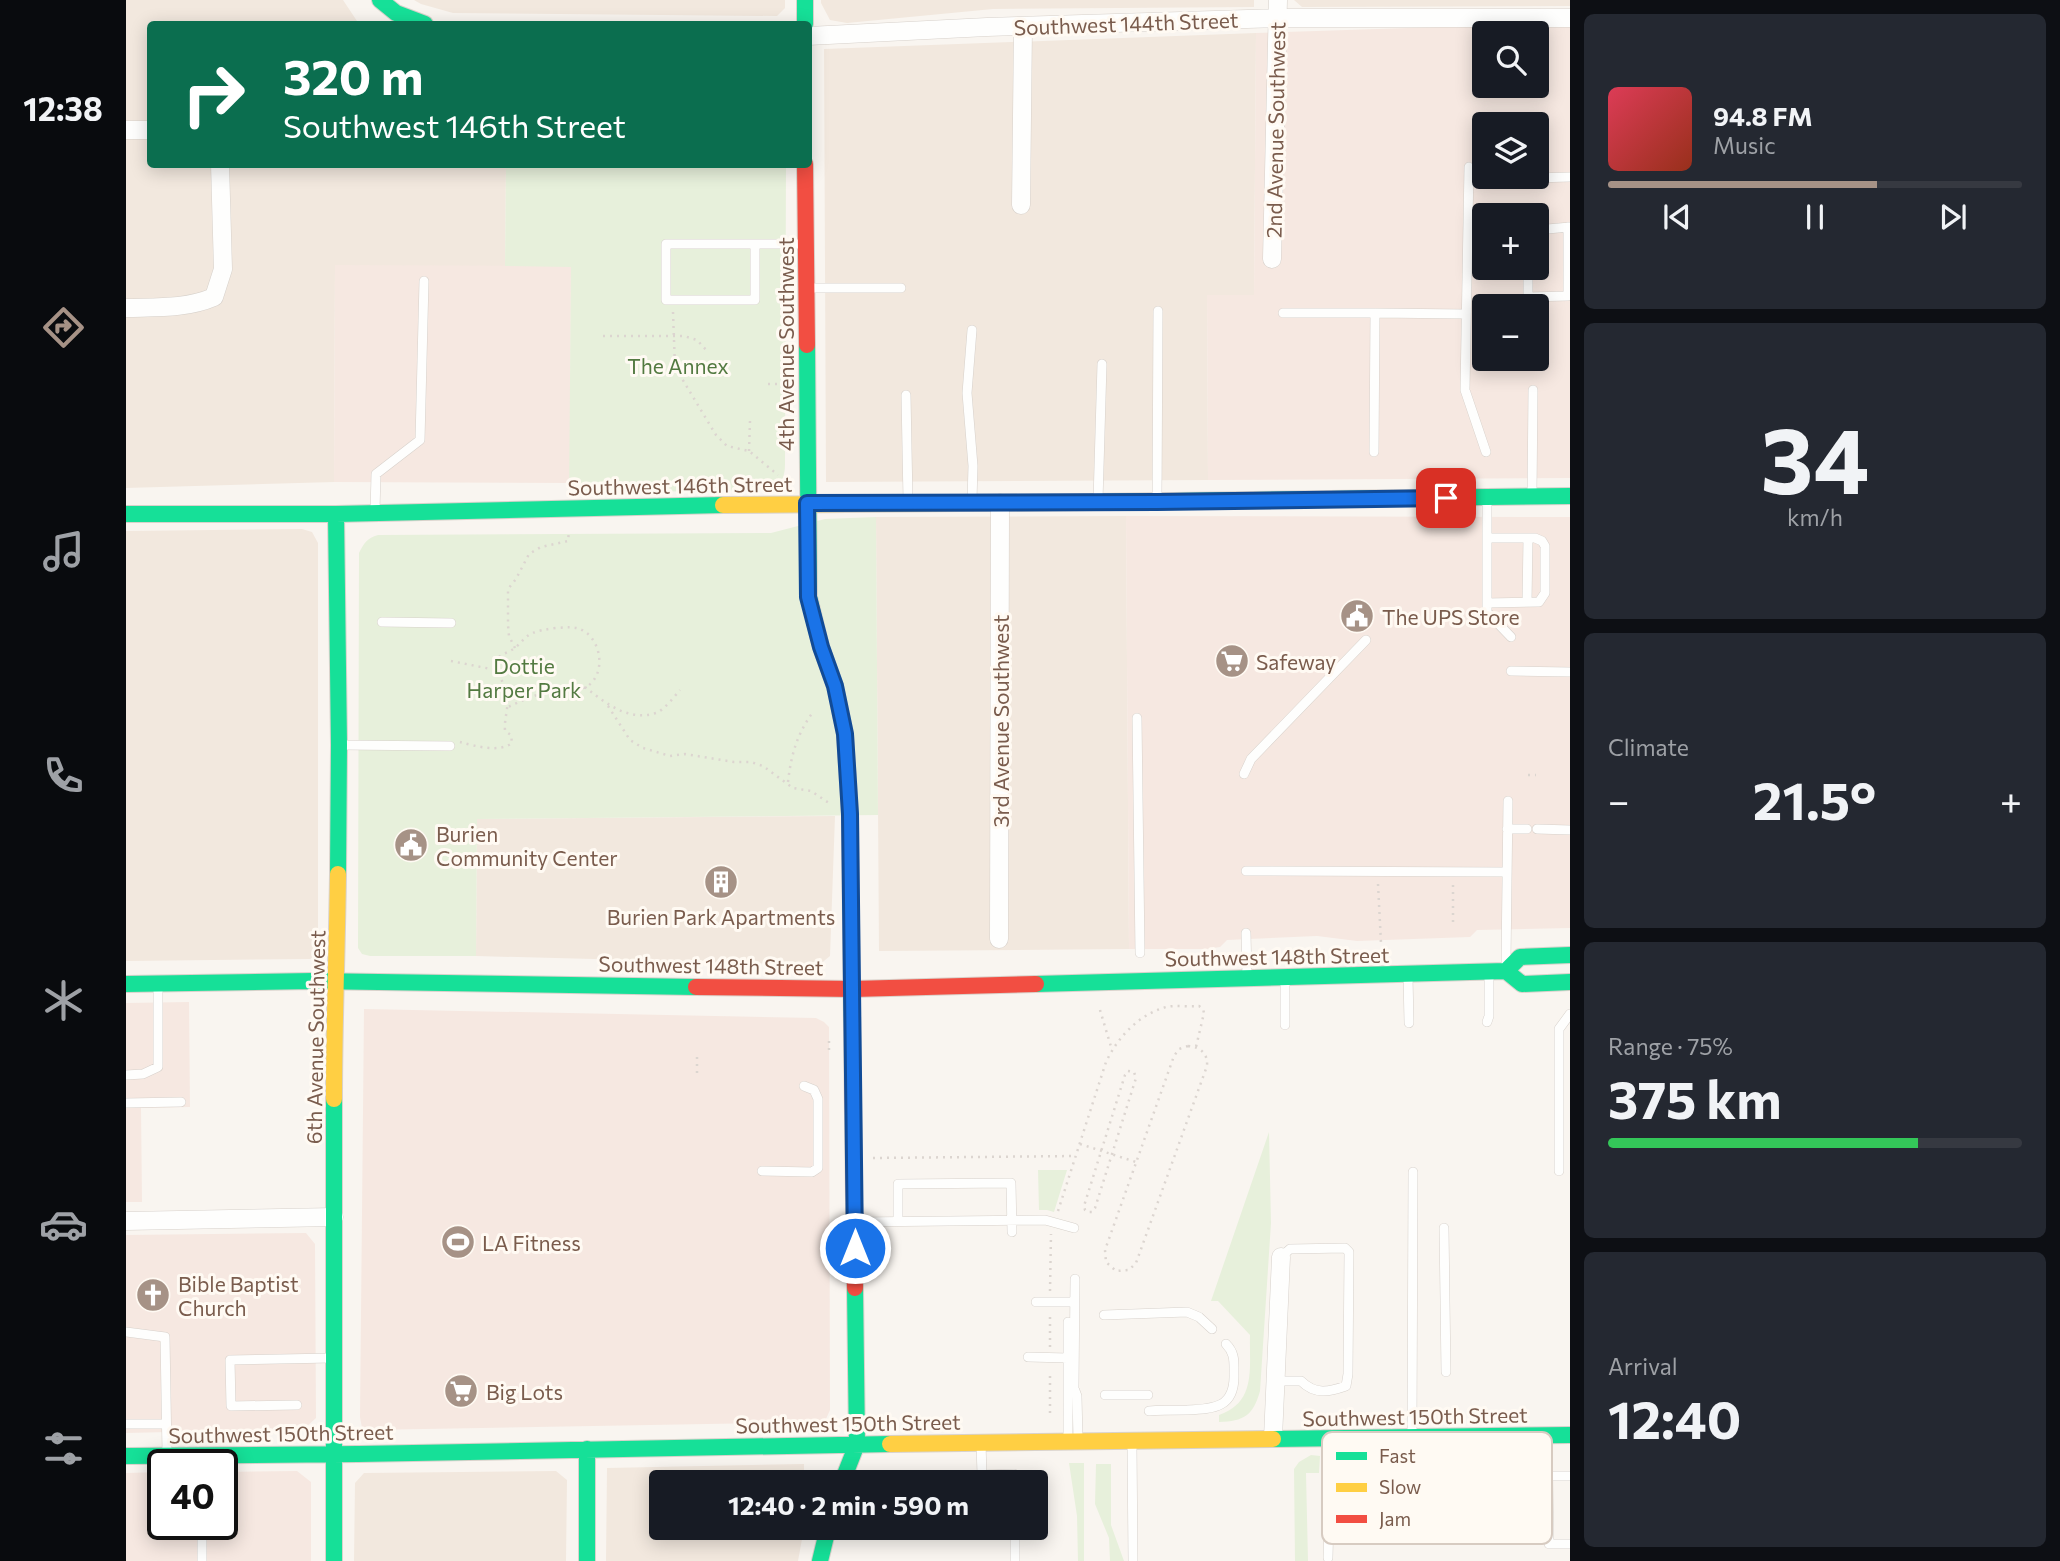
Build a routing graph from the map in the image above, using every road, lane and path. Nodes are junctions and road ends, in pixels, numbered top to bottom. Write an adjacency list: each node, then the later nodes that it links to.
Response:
1 (380, 0): 5 (street)
2 (805, 0): 6 (street)
3 (1278, 9): 4 (street, Southwest 144th Street); 7 (street, Southwest 144th Street); 21 (street, 2nd Avenue Southwest)
4 (1570, 18)
5 (417, 21)
6 (805, 21)
7 (1023, 27): 8 (street, Southwest 144th Street); 16 (street)
8 (812, 36)
9 (147, 130): 10 (street)
10 (126, 131)
11 (1469, 167): 31 (lane)
12 (220, 168): 27 (street)
13 (805, 168): 20 (street, 4th Avenue Southwest)
14 (1570, 177): 15 (lane)
15 (1549, 178)
16 (1021, 205)
17 (1569, 227): 18 (lane); 22 (lane)
18 (1549, 229)
19 (755, 244): 20 (lane); 26 (lane); 26 (lane)
20 (806, 244): 24 (street, 4th Avenue Southwest)
21 (1272, 259)
22 (1528, 280)
23 (424, 281): 55 (lane)
24 (806, 288): 25 (lane); 51 (street, 4th Avenue Southwest)
25 (901, 288)
26 (673, 300): 33 (path)
27 (126, 308)
28 (1158, 311): 50 (lane)
29 (1283, 313): 30 (lane)
30 (1375, 313): 31 (lane); 43 (lane)
31 (1466, 314): 44 (lane)
32 (972, 330): 53 (lane)
33 (674, 335): 34 (path); 35 (path); 42 (path)
34 (603, 336)
35 (708, 352)
36 (1102, 363): 49 (lane)
37 (768, 384): 38 (path)
38 (783, 384)
39 (1533, 390): 48 (lane)
40 (906, 396): 52 (lane)
41 (750, 421): 42 (path)
42 (749, 451): 45 (path)
43 (1374, 452)
44 (1486, 452)
45 (778, 475)
46 (1570, 496): 48 (street, Southwest 146th Street)
47 (1487, 497): 48 (street, Southwest 146th Street); 50 (street, Southwest 146th Street); 59 (lane)
48 (1532, 497)
49 (1098, 502): 50 (street, Southwest 146th Street); 54 (street, Southwest 146th Street)
50 (1157, 502)
51 (807, 503): 52 (street, Southwest 146th Street); 55 (street, Southwest 146th Street); 85 (street, 4th Avenue Southwest)
52 (908, 503): 53 (street, Southwest 146th Street)
53 (972, 503): 54 (street, Southwest 146th Street)
54 (1000, 503): 96 (street, 3rd Avenue Southwest)
55 (374, 513): 57 (street, Southwest 146th Street)
56 (126, 514): 57 (street, Southwest 146th Street)
57 (336, 514): 79 (street, 6th Avenue Southwest)
58 (570, 532): 67 (path)
59 (1487, 538): 60 (lane); 62 (lane)
60 (1528, 539): 61 (lane); 61 (lane)
61 (1528, 602): 62 (lane)
62 (1487, 603): 65 (lane)
63 (382, 622): 64 (lane)
64 (451, 623)
65 (1511, 637)
66 (1366, 640): 80 (lane)
67 (515, 648): 69 (path); 72 (path)
68 (451, 661): 69 (path)
69 (496, 670): 75 (path)
70 (1511, 671): 71 (lane)
71 (1570, 672)
72 (585, 687): 74 (path); 75 (path)
73 (680, 691): 74 (path)
74 (608, 706): 83 (path)
75 (508, 707): 78 (path)
76 (813, 712): 83 (path)
77 (1137, 718): 98 (lane)
78 (450, 742): 79 (lane)
79 (339, 745): 105 (street, 6th Avenue Southwest)
80 (1244, 774)
81 (1528, 775): 82 (path)
82 (1536, 775)
83 (788, 782): 85 (path)
84 (1508, 800): 86 (lane)
85 (850, 814): 109 (street, 4th Avenue Southwest)
86 (1507, 829): 87 (lane); 91 (lane)
87 (1527, 829)
88 (1537, 829): 89 (lane)
89 (1570, 830)
90 (1246, 871): 91 (lane)
91 (1506, 872): 100 (lane)
92 (1388, 883): 97 (path)
93 (1453, 883): 94 (path)
94 (1453, 925)
95 (1246, 933): 103 (lane)
96 (999, 939)
97 (1381, 943)
98 (1140, 953)
99 (1570, 955): 100 (street, Southwest 148th Street)
100 (1506, 971): 101 (street, Southwest 148th Street); 106 (street, Southwest 148th Street)
101 (1489, 972): 102 (street, Southwest 148th Street); 112 (lane)
102 (1408, 974): 104 (street, Southwest 148th Street); 113 (lane)
103 (1247, 977): 104 (street, Southwest 148th Street); 109 (street, Southwest 148th Street)
104 (1285, 977): 114 (lane)
105 (336, 982): 108 (street, Southwest 148th Street); 109 (street, Southwest 148th Street); 134 (street, 6th Avenue Southwest)
106 (1570, 982)
107 (126, 984): 108 (street, Southwest 148th Street)
108 (158, 984): 120 (lane)
109 (853, 989): 138 (street, 4th Avenue Southwest)
110 (1100, 1010): 117 (path)
111 (1570, 1014): 132 (lane)
112 (1487, 1022)
113 (1409, 1023)
114 (1285, 1025)
115 (829, 1041): 118 (path)
116 (1196, 1047): 117 (path); 130 (path); 130 (path)
117 (1112, 1050): 125 (path)
118 (829, 1054)
119 (697, 1057): 121 (path)
120 (126, 1075)
121 (697, 1075)
122 (804, 1086): 131 (lane)
123 (126, 1102): 124 (lane)
124 (181, 1102)
125 (1080, 1144): 126 (path); 128 (path)
126 (1102, 1151): 127 (path); 127 (path); 127 (path)
127 (1112, 1154): 130 (path)
128 (1076, 1156): 129 (path); 139 (path)
129 (870, 1158)
130 (1136, 1162)
131 (762, 1171)
132 (1559, 1171)
133 (1413, 1172): 164 (lane)
134 (334, 1217): 136 (street); 153 (street, 6th Avenue Southwest)
135 (1012, 1220): 137 (lane); 137 (lane); 139 (lane); 142 (lane)
136 (126, 1221)
137 (898, 1221): 138 (lane)
138 (855, 1222): 172 (street, 4th Avenue Southwest)
139 (1054, 1222): 140 (lane); 146 (path)
140 (1074, 1228)
141 (1444, 1228): 155 (lane)
142 (1012, 1232)
143 (1281, 1257): 156 (street); 156 (lane)
144 (1075, 1279): 170 (lane)
145 (1037, 1302): 146 (lane)
146 (1050, 1302): 152 (path); 154 (lane)
147 (1104, 1315): 148 (lane)
148 (1212, 1329)
149 (126, 1332): 162 (lane)
150 (1226, 1344): 160 (lane)
151 (1028, 1357): 152 (lane)
152 (1050, 1357): 154 (lane); 161 (path)
153 (334, 1358): 159 (lane); 175 (street, 6th Avenue Southwest)
154 (1068, 1358): 170 (lane)
155 (1446, 1372)
156 (1275, 1381): 167 (street)
157 (1105, 1395): 158 (lane)
158 (1148, 1395)
159 (297, 1405)
160 (1149, 1410)
161 (1049, 1413)
162 (166, 1423): 163 (lane); 173 (lane)
163 (126, 1424)
164 (1412, 1432)
165 (1552, 1435): 166 (street, Southwest 150th Street)
166 (1570, 1435)
167 (1273, 1438): 168 (street, Southwest 150th Street); 169 (street, Southwest 150th Street)
168 (1322, 1438)
169 (1132, 1440): 170 (street, Southwest 150th Street); 195 (lane)
170 (1073, 1441): 171 (street, Southwest 150th Street)
171 (981, 1442): 172 (street, Southwest 150th Street); 180 (lane)
172 (857, 1444): 174 (street, Southwest 150th Street); 179 (street, 4th Avenue Southwest)
173 (167, 1449)
174 (587, 1449): 175 (street, Southwest 150th Street); 192 (street)
175 (333, 1454): 177 (street, Southwest 150th Street); 191 (street, 6th Avenue Southwest)
176 (147, 1455): 178 (street, Southwest 150th Street)
177 (238, 1455)
178 (126, 1456)
179 (847, 1470)
180 (982, 1470)
181 (1552, 1476): 182 (lane)
182 (1570, 1476)
183 (202, 1540): 190 (lane)
184 (825, 1540): 193 (street)
185 (1015, 1540): 194 (lane)
186 (1328, 1544): 189 (lane)
187 (1549, 1544): 188 (lane)
188 (1570, 1544)
189 (1328, 1558)
190 (202, 1561)
191 (334, 1561)
192 (587, 1561)
193 (820, 1561)
194 (1015, 1561)
195 (1133, 1561)

